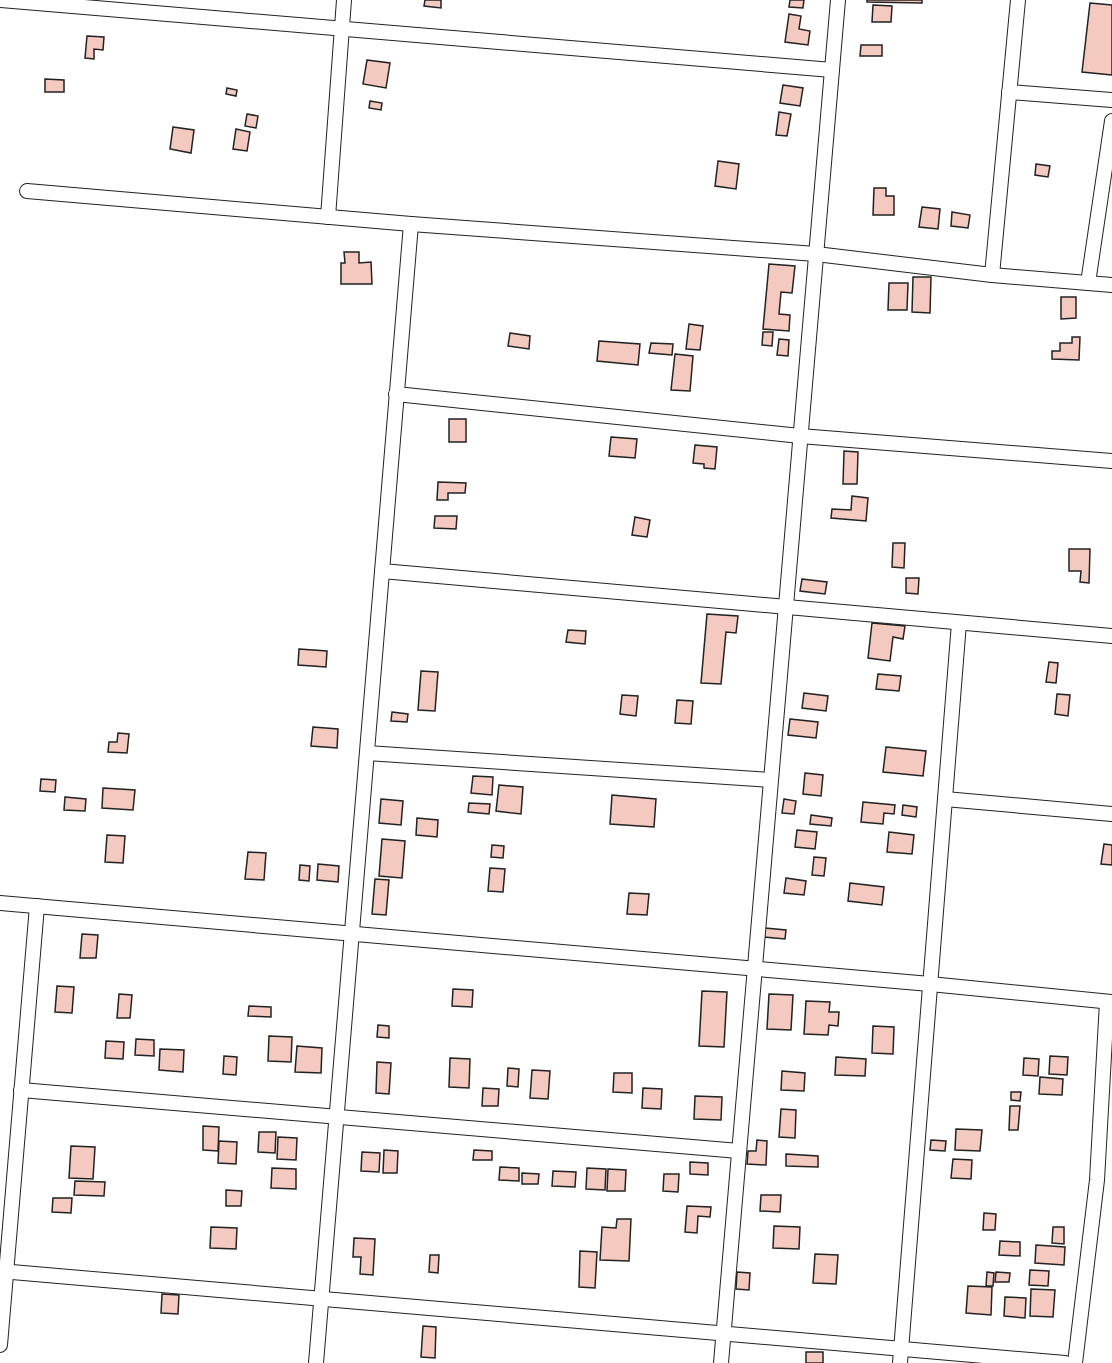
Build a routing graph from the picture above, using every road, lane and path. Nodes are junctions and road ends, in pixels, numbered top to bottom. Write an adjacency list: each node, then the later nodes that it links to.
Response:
1 (1, 0): 5 (street)
2 (344, 0): 6 (street)
3 (838, 0): 7 (street)
4 (1018, 0): 8 (street)
5 (48, 2): 6 (street)
6 (342, 29): 7 (street); 12 (street)
7 (832, 70): 14 (street)
8 (1010, 92): 9 (street); 15 (street)
9 (1112, 100)
10 (1112, 121): 16 (street)
11 (27, 191): 12 (street)
12 (328, 217): 13 (street)
13 (411, 224): 14 (street); 18 (street)
14 (816, 254): 15 (street); 19 (street)
15 (992, 275): 16 (street)
16 (1088, 283): 17 (street)
17 (1112, 285)
18 (396, 394): 19 (street); 21 (street)
19 (800, 436): 20 (street); 22 (street)
20 (1112, 461)
21 (382, 571): 22 (street); 25 (street)
22 (785, 607): 23 (street); 26 (street)
23 (959, 623): 24 (street); 27 (street)
24 (1112, 636)
25 (367, 753): 26 (street); 31 (street)
26 (770, 780): 32 (street)
27 (945, 799): 28 (street); 33 (street)
28 (1112, 813)
29 (0, 903): 30 (street)
30 (37, 906): 31 (street); 35 (street)
31 (352, 934): 32 (street); 36 (street)
32 (754, 970): 33 (street); 37 (street)
33 (930, 984): 34 (street); 42 (street)
34 (1110, 1002): 47 (street)
35 (21, 1090): 36 (street); 38 (street)
36 (337, 1117): 37 (street); 39 (street)
37 (739, 1151): 40 (street)
38 (3, 1271): 39 (street); 41 (street)
39 (322, 1298): 40 (street); 43 (street)
40 (724, 1333): 42 (street); 44 (street)
41 (0, 1345)
42 (901, 1348): 45 (street); 46 (street)
43 (316, 1363)
44 (722, 1363)
45 (900, 1363)
46 (1065, 1363)
47 (1075, 1363)

